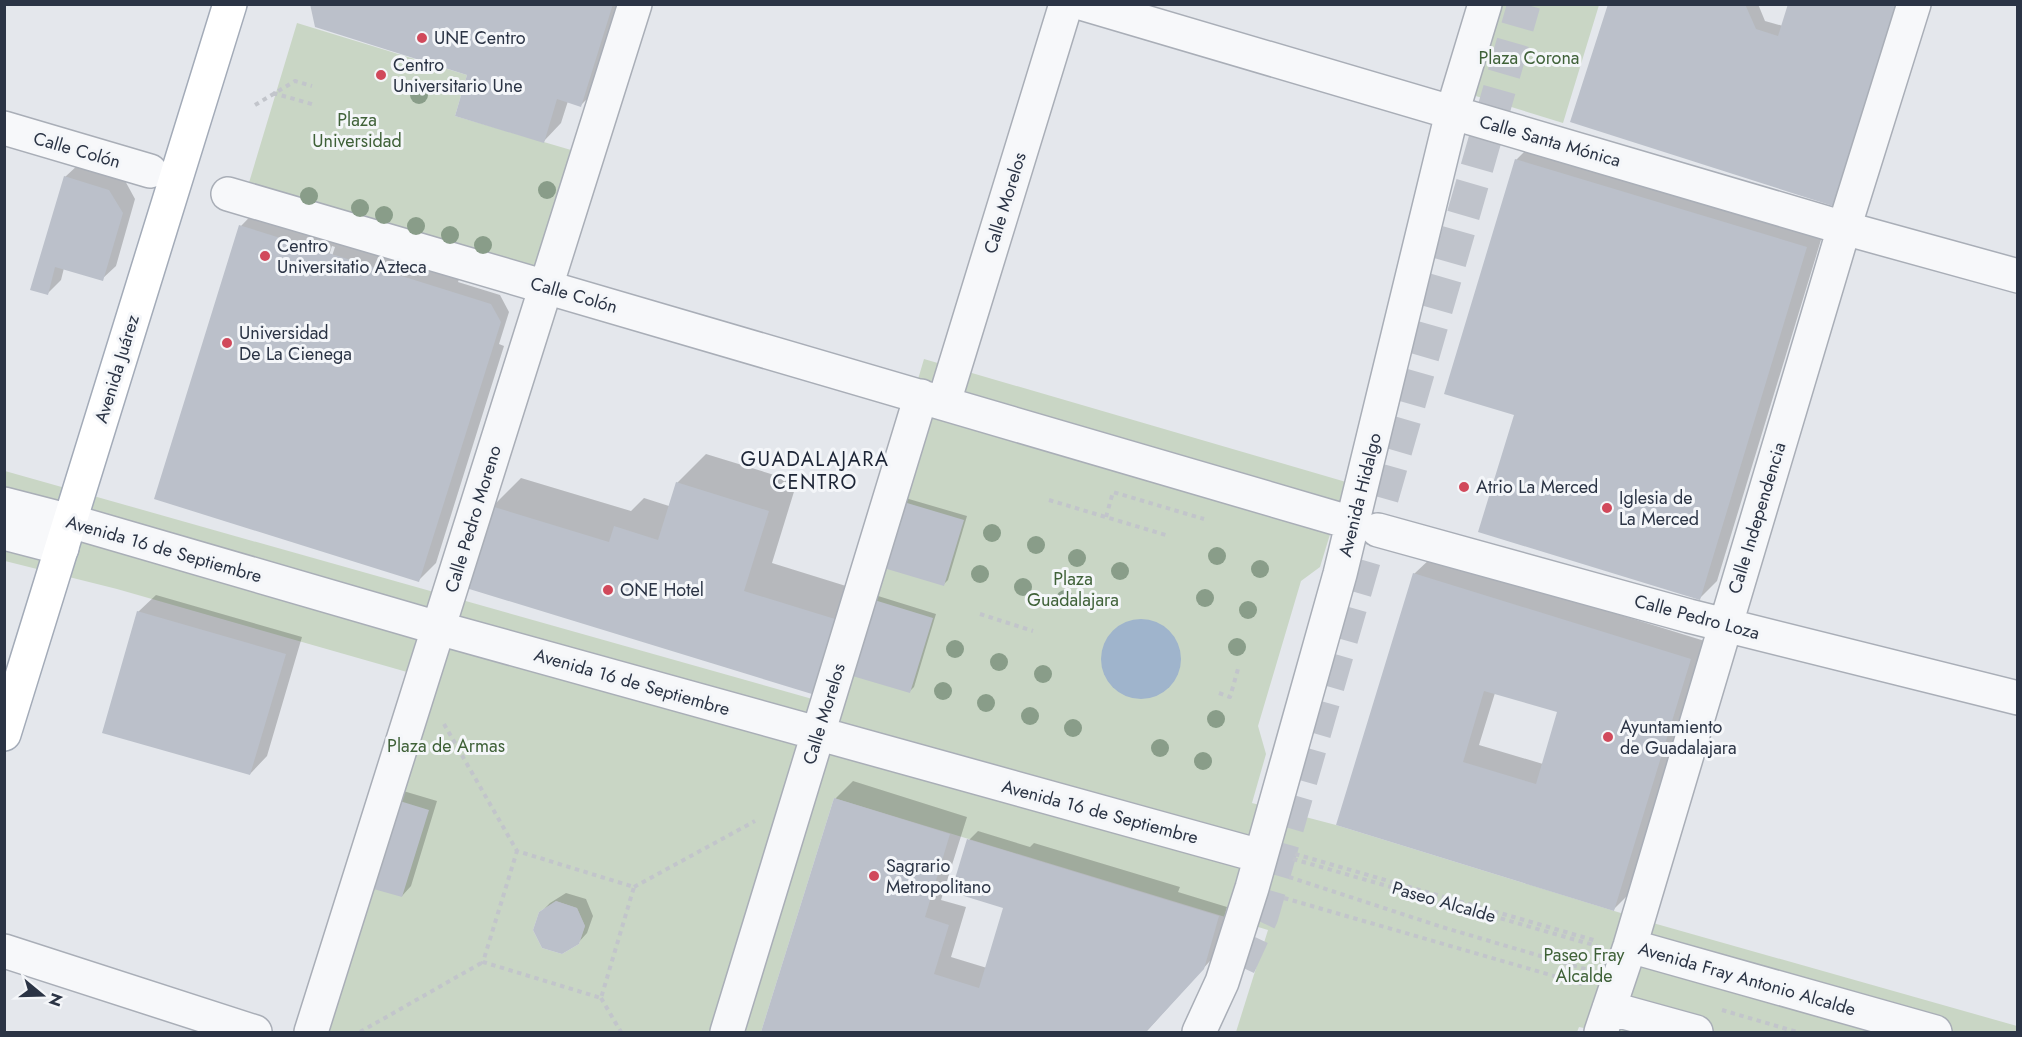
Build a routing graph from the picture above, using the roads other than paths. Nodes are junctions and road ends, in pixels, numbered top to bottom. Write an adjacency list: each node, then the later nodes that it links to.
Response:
1 (230, 4): 18 (main road, Avenida Juárez)
2 (634, 4): 13 (street, Calle Pedro Moreno)
3 (1066, 4): 14 (street, Calle Morelos)
4 (1084, 4): 7 (street, Calle Santa Mónica)
5 (1485, 4): 7 (street, Avenida Hidalgo)
6 (1914, 4): 11 (street, Calle Independencia)
7 (1452, 112): 11 (street, Calle Santa Mónica); 26 (street, Avenida Hidalgo)
8 (4, 128): 9 (street, Calle Colón)
9 (150, 171)
10 (228, 194): 13 (street, Calle Colón)
11 (1844, 228): 12 (street, Calle Santa Mónica); 21 (street, Calle Independencia)
12 (2018, 276)
13 (546, 286): 14 (street, Calle Colón); 22 (street, Calle Pedro Moreno)
14 (932, 399): 17 (street, Calle Colón); 25 (street, Calle Morelos)
15 (4, 488): 18 (street, Avenida 16 de Septiembre)
16 (4, 504): 18 (street, Avenida 16 de Septiembre)
17 (1335, 518)
18 (69, 525): 20 (street, Avenida 16 de Septiembre); 22 (street, Avenida 16 de Septiembre); 24 (main road, Avenida Juárez)
19 (1378, 530): 21 (street, Calle Pedro Loza)
20 (4, 532)
21 (1725, 625): 23 (street, Calle Pedro Loza); 27 (street, Calle Independencia)
22 (438, 628): 25 (street, Avenida 16 de Septiembre); 32 (street, Calle Pedro Moreno)
23 (2018, 698)
24 (4, 734)
25 (817, 734): 26 (street, Avenida 16 de Septiembre); 33 (street, Calle Morelos)
26 (1260, 854): 29 (street, Avenida Hidalgo)
27 (1628, 950): 30 (street, Calle Independencia); 37 (street, Avenida Fray Antonio Alcalde)
28 (4, 951): 31 (street)
29 (1222, 982): 34 (street, Avenida Hidalgo); 35 (street, Avenida Hidalgo)
30 (1608, 1011): 36 (street)
31 (255, 1032)
32 (311, 1032)
33 (727, 1032)
34 (1199, 1032)
35 (1206, 1032)
36 (1696, 1032)
37 (1935, 1032)

